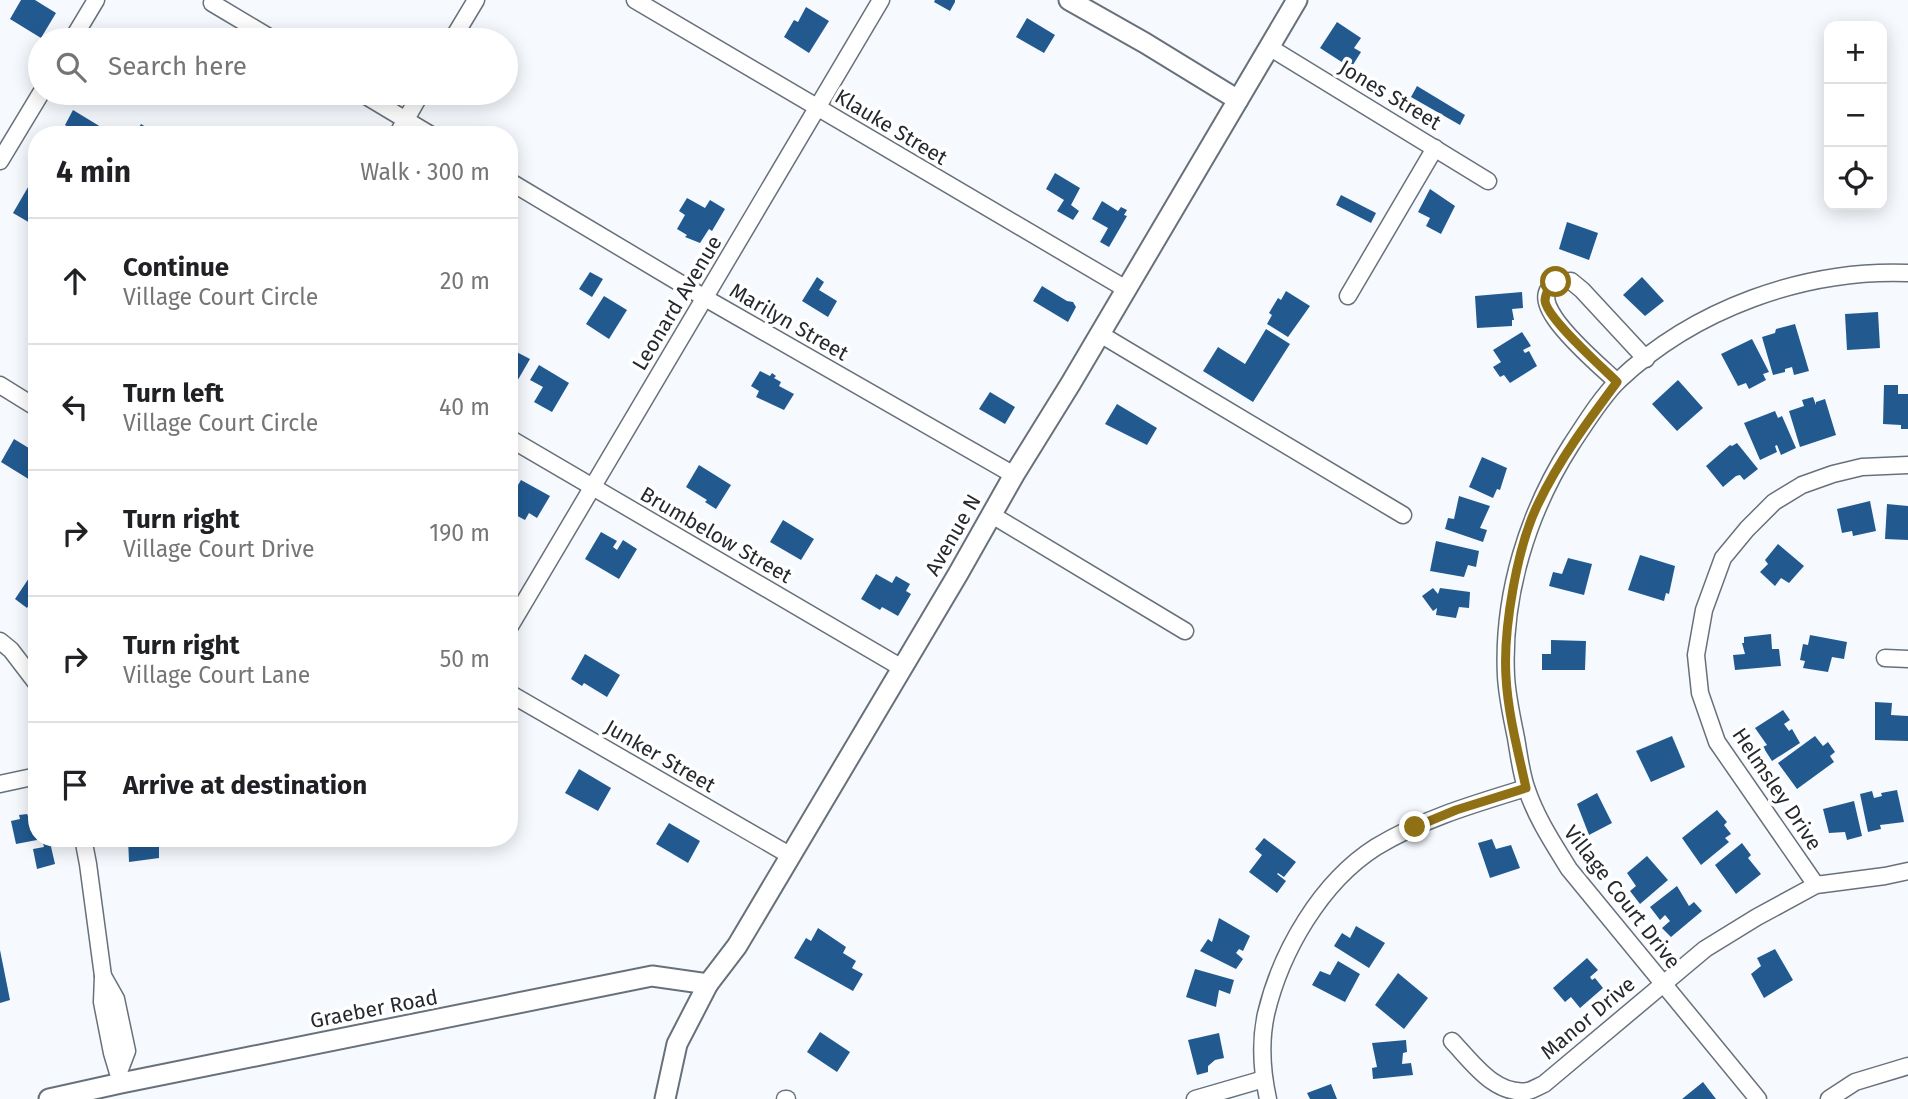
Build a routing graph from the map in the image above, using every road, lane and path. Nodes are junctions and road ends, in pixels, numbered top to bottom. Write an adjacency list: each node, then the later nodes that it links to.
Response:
1 (96, 0): 8 (street)
2 (476, 0): 10 (street)
3 (635, 0): 16 (street, Klauke Street)
4 (881, 0): 16 (street, Leonard Avenue)
5 (1069, 0): 12 (street)
6 (1297, 0): 11 (street, Avenue N)
7 (212, 4): 9 (street)
8 (79, 28)
9 (253, 28)
10 (459, 28)
11 (1269, 47): 12 (street, Avenue N); 20 (street, Jones Street)
12 (1238, 100): 25 (street, Avenue N)
13 (34, 105): 21 (street)
14 (381, 105): 17 (street)
15 (414, 105): 17 (street)
16 (817, 107): 25 (street, Klauke Street); 27 (street, Leonard Avenue)
17 (406, 120): 18 (street); 19 (street)
18 (402, 126)
19 (416, 126)
20 (1435, 148): 22 (street, Jones Street); 26 (street)
21 (0, 161)
22 (1488, 181)
23 (518, 186): 27 (street, Marilyn Street)
24 (1908, 273): 29 (street, Village Court Drive)
25 (1126, 289): 28 (street, Avenue N)
26 (1348, 296)
27 (705, 298): 35 (street, Marilyn Street); 36 (street, Leonard Avenue)
28 (1100, 334): 35 (street, Avenue N); 38 (street)
29 (1646, 359): 30 (street, Village Court Drive); 30 (street)
30 (1617, 382): 49 (street, Village Court Drive)
31 (0, 385): 32 (street)
32 (28, 402)
33 (518, 443): 36 (street, Brumbelow Street)
34 (1908, 465): 53 (street, Helmsley Drive)
35 (1014, 475): 37 (street, Avenue N)
36 (593, 487): 39 (street, Leonard Avenue); 44 (street, Brumbelow Street)
37 (992, 515): 40 (street); 44 (street, Avenue N)
38 (1403, 515)
39 (518, 613)
40 (1185, 631)
41 (0, 641): 45 (street)
42 (1885, 658): 43 (street)
43 (1908, 659)
44 (902, 668): 51 (street, Avenue N)
45 (28, 672)
46 (518, 698): 51 (street, Junker Street)
47 (28, 778): 48 (street)
48 (0, 784)
49 (1526, 788): 54 (street, Village Court Drive); 59 (street)
50 (85, 847): 58 (street)
51 (790, 856): 55 (street, Avenue N)
52 (1908, 871): 53 (street, Manor Drive)
53 (1816, 885): 54 (street, Manor Drive)
54 (1662, 983): 56 (street, Manor Drive); 64 (street, Village Court Drive)
55 (708, 984): 58 (street, Graeber Road); 61 (street, Avenue N)
56 (1452, 1041)
57 (1908, 1066): 65 (street)
58 (120, 1077): 60 (street, Graeber Road)
59 (1264, 1079): 62 (street); 63 (street)
60 (49, 1099)
61 (664, 1099)
62 (1195, 1099)
63 (1268, 1099)
64 (1758, 1099)
65 (1829, 1099)

